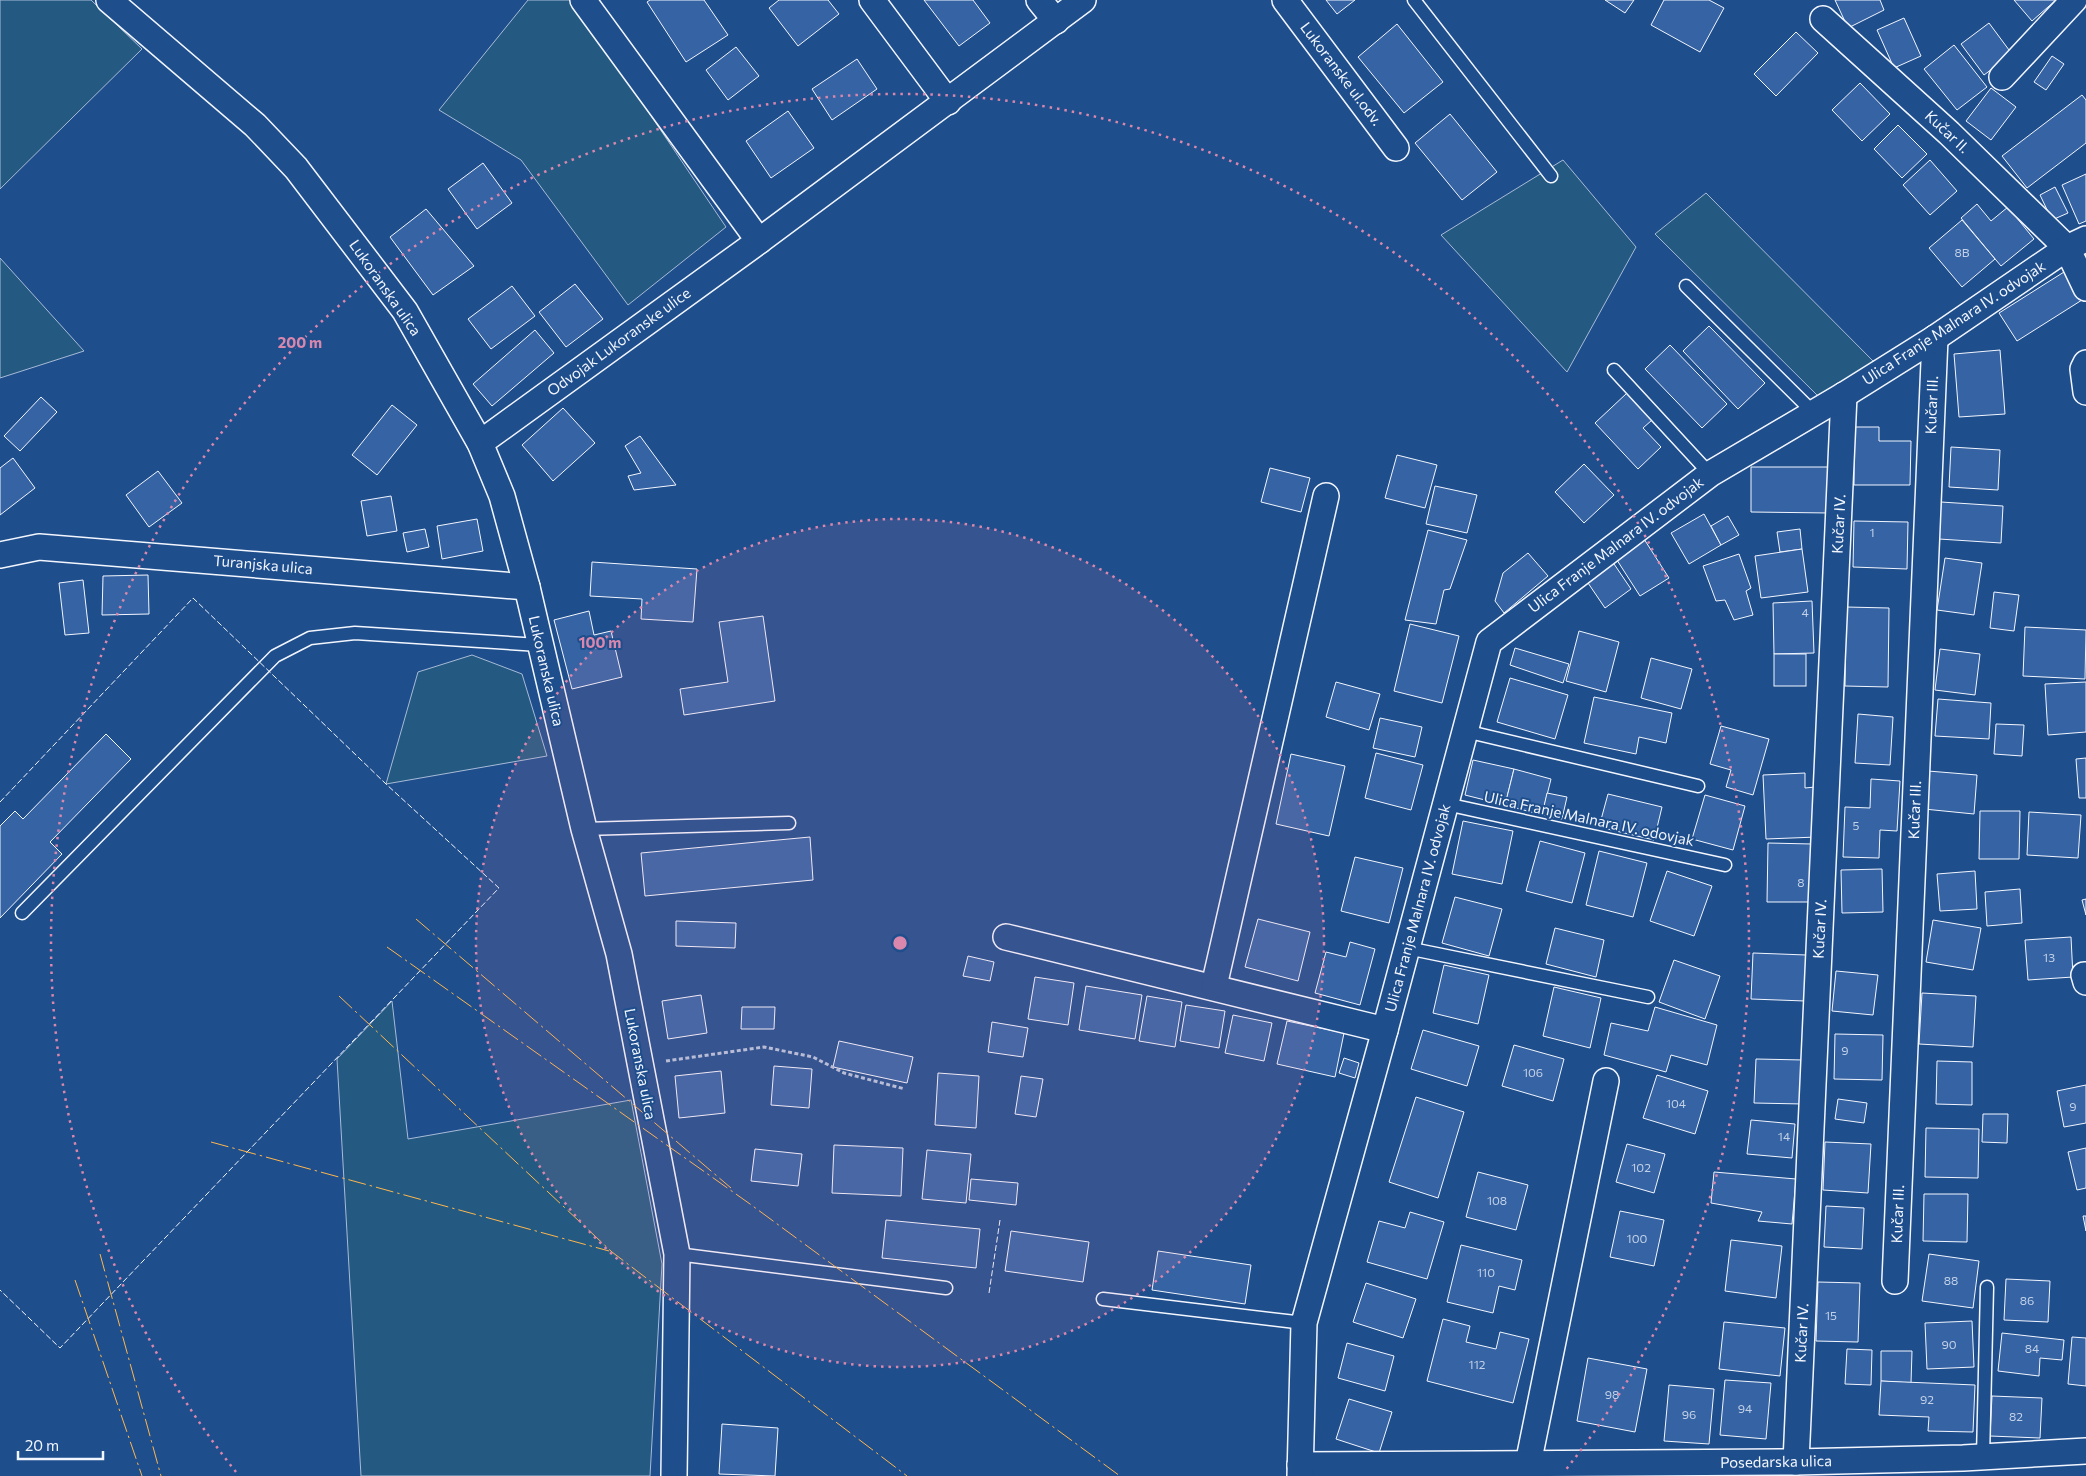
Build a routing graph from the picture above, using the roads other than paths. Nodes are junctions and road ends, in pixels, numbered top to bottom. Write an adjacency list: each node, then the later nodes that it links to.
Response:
1 (110, 0): 25 (street, Lukoranska ulica)
2 (583, 0): 15 (street)
3 (872, 0): 12 (street)
4 (1039, 0): 10 (street)
5 (1083, 0): 10 (street, Odvojak Lukoranske ulice)
6 (1285, 0): 13 (street, Lukoranske ul.odv.)
7 (1414, 0): 14 (lane)
8 (2074, 0): 11 (street)
9 (1824, 19): 16 (street, Kučar II.)
10 (1056, 22): 12 (street, Odvojak Lukoranske ulice)
11 (2002, 78)
12 (948, 102): 15 (street, Odvojak Lukoranske ulice)
13 (1396, 148)
14 (1551, 176)
15 (759, 241): 25 (street, Odvojak Lukoranske ulice)
16 (2077, 244): 18 (street); 19 (street, Ulica Franje Malnara IV. odvojak)
17 (1686, 286): 24 (lane)
18 (2086, 288)
19 (1934, 338): 23 (street, Ulica Franje Malnara IV. odvojak); 45 (street, Kučar III.)
20 (2086, 363): 22 (street)
21 (1614, 370): 26 (lane)
22 (2086, 392)
23 (1844, 395): 24 (street, Ulica Franje Malnara IV. odvojak); 51 (street, Kučar IV.)
24 (1814, 412): 26 (street, Ulica Franje Malnara IV. odvojak)
25 (480, 443): 29 (street, Lukoranska ulica)
26 (1710, 474): 31 (street, Ulica Franje Malnara IV. odvojak)
27 (1326, 496): 40 (street)
28 (0, 555): 29 (street, Turanjska ulica)
29 (527, 587): 30 (street, Lukoranska ulica)
30 (539, 645): 35 (street, Lukoranska ulica); 37 (lane)
31 (1465, 731): 32 (lane); 33 (street, Ulica Franje Malnara IV. odvojak)
32 (1698, 786)
33 (1446, 804): 36 (lane, Ulica Franje Malnara IV. odovjak); 39 (street, Ulica Franje Malnara IV. odvojak)
34 (789, 823): 35 (lane)
35 (584, 829): 44 (street, Lukoranska ulica)
36 (1725, 865)
37 (22, 913)
38 (1006, 937): 40 (street, Ulica Franje Malnara IV. odvojak)
39 (1407, 948): 41 (lane); 42 (street, Ulica Franje Malnara IV. odvojak)
40 (1214, 986): 42 (street, Ulica Franje Malnara IV. odvojak)
41 (1648, 997)
42 (1385, 1030): 49 (street, Ulica Franje Malnara IV. odvojak)
43 (1606, 1081): 52 (street)
44 (676, 1254): 47 (lane); 55 (street, Lukoranska ulica)
45 (1895, 1281)
46 (1987, 1287): 53 (lane)
47 (946, 1288)
48 (1103, 1299): 49 (lane)
49 (1304, 1323): 54 (street, Ulica Franje Malnara IV. odvojak)
50 (2086, 1450): 53 (street, Posedarska ulica)
51 (1796, 1462): 52 (street, Posedarska ulica); 53 (street, Posedarska ulica)
52 (1528, 1464): 54 (street, Posedarska ulica)
53 (1969, 1464)
54 (1300, 1471)
55 (674, 1476)

